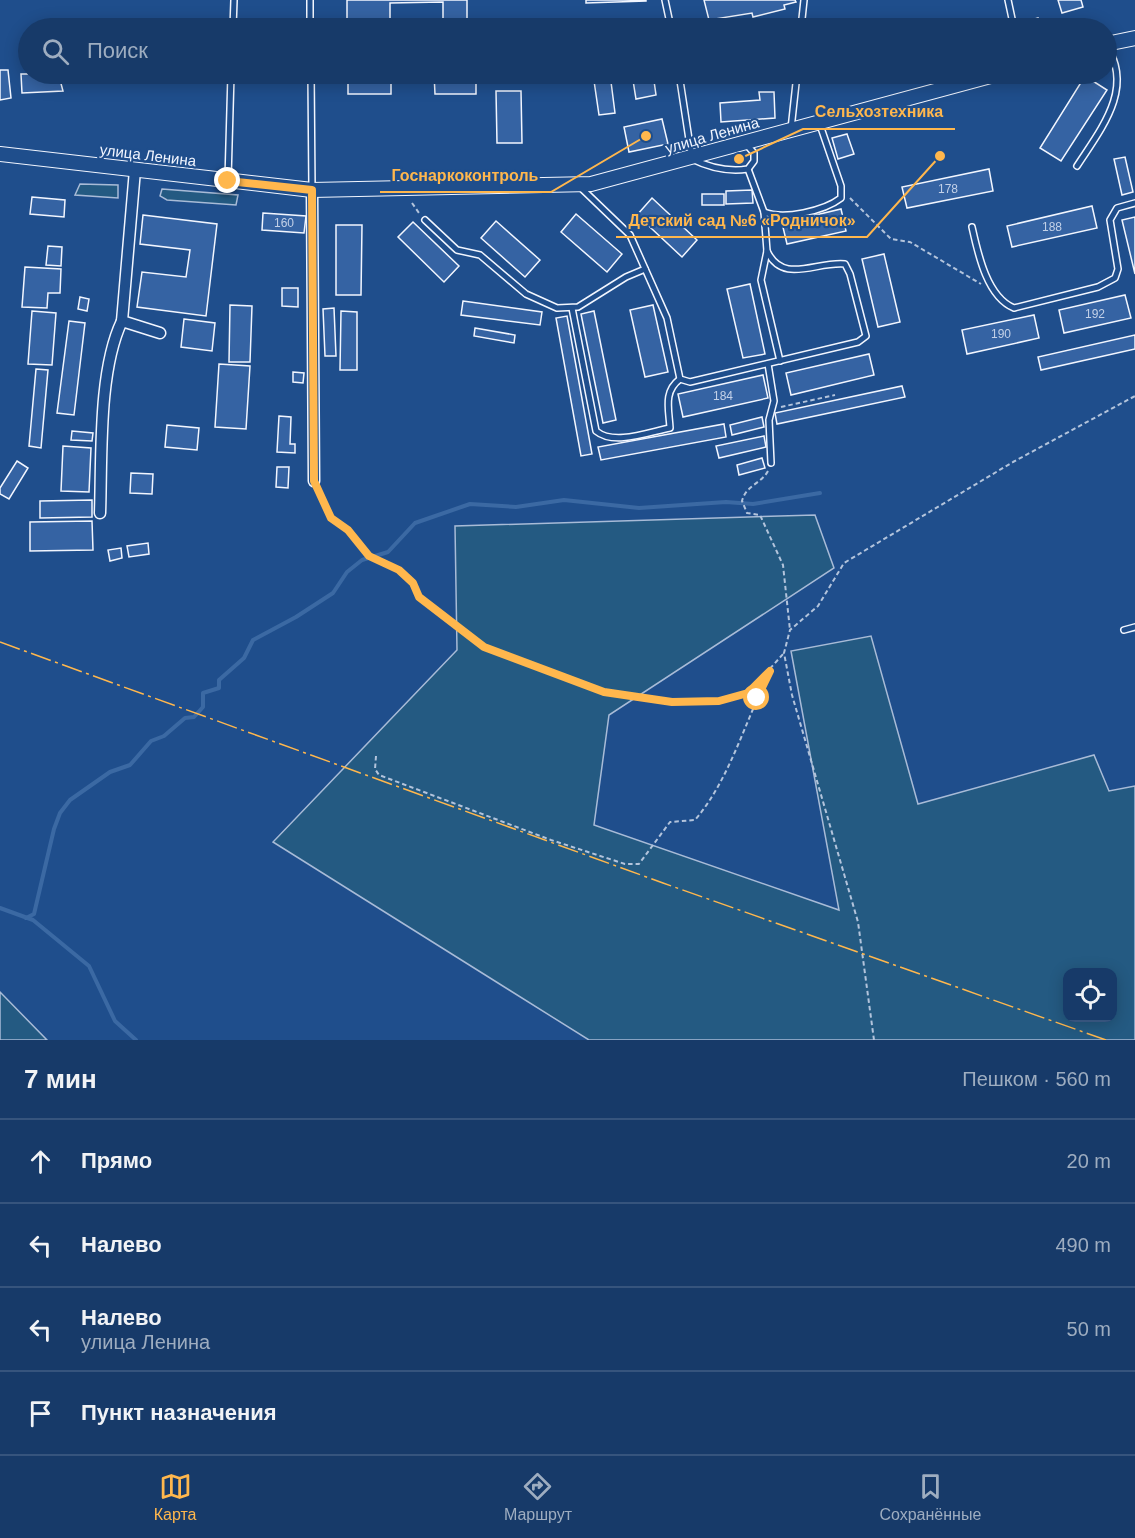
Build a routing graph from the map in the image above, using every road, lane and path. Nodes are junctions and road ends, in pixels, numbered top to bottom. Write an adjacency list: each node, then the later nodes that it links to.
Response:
1 (234, 0): 6 (lane)
2 (310, 0): 7 (lane)
3 (665, 0): 8 (lane)
4 (804, 0): 9 (lane)
5 (1008, 0): 10 (lane)
6 (233, 18)
7 (310, 18)
8 (669, 18)
9 (802, 18)
10 (1012, 18)
11 (1135, 38): 12 (street)
12 (1117, 42)
13 (1117, 66): 24 (lane)
14 (231, 84): 27 (lane)
15 (311, 84): 30 (lane)
16 (681, 84): 23 (lane)
17 (796, 84): 20 (lane)
18 (961, 84): 19 (street, улица Ленина)
19 (819, 122): 20 (street, улица Ленина); 29 (lane)
20 (791, 130): 21 (street, улица Ленина)
21 (745, 143): 23 (street, улица Ленина); 25 (lane)
22 (0, 154): 26 (street, улица Ленина)
23 (692, 159): 25 (lane); 28 (street, улица Ленина)
24 (1077, 166)
25 (748, 169): 33 (lane)
26 (135, 170): 27 (street, улица Ленина); 40 (street)
27 (228, 181): 30 (street, улица Ленина)
28 (578, 185): 30 (street, улица Ленина); 37 (lane)
29 (841, 186): 33 (lane); 38 (path)
30 (312, 190): 49 (street)
31 (412, 203): 34 (path)
32 (1135, 203): 38 (lane)
33 (764, 212): 36 (lane)
34 (425, 220): 39 (lane)
35 (972, 227): 38 (lane)
36 (768, 251): 42 (lane); 42 (lane)
37 (645, 269): 39 (lane); 44 (lane)
38 (998, 295)
39 (572, 308): 44 (lane)
40 (122, 321): 41 (street); 50 (street)
41 (160, 333)
42 (780, 361): 43 (lane)
43 (768, 364): 44 (lane); 47 (lane)
44 (680, 379)
45 (835, 395): 47 (path)
46 (1135, 396): 52 (path)
47 (772, 408): 48 (lane)
48 (771, 463): 52 (path)
49 (314, 481): 55 (path)
50 (100, 513)
51 (1135, 627): 53 (lane)
52 (790, 630): 54 (path)
53 (1124, 630)
54 (784, 653): 55 (path); 57 (path)
55 (770, 671): 56 (path)
56 (376, 756)
57 (874, 1040)

